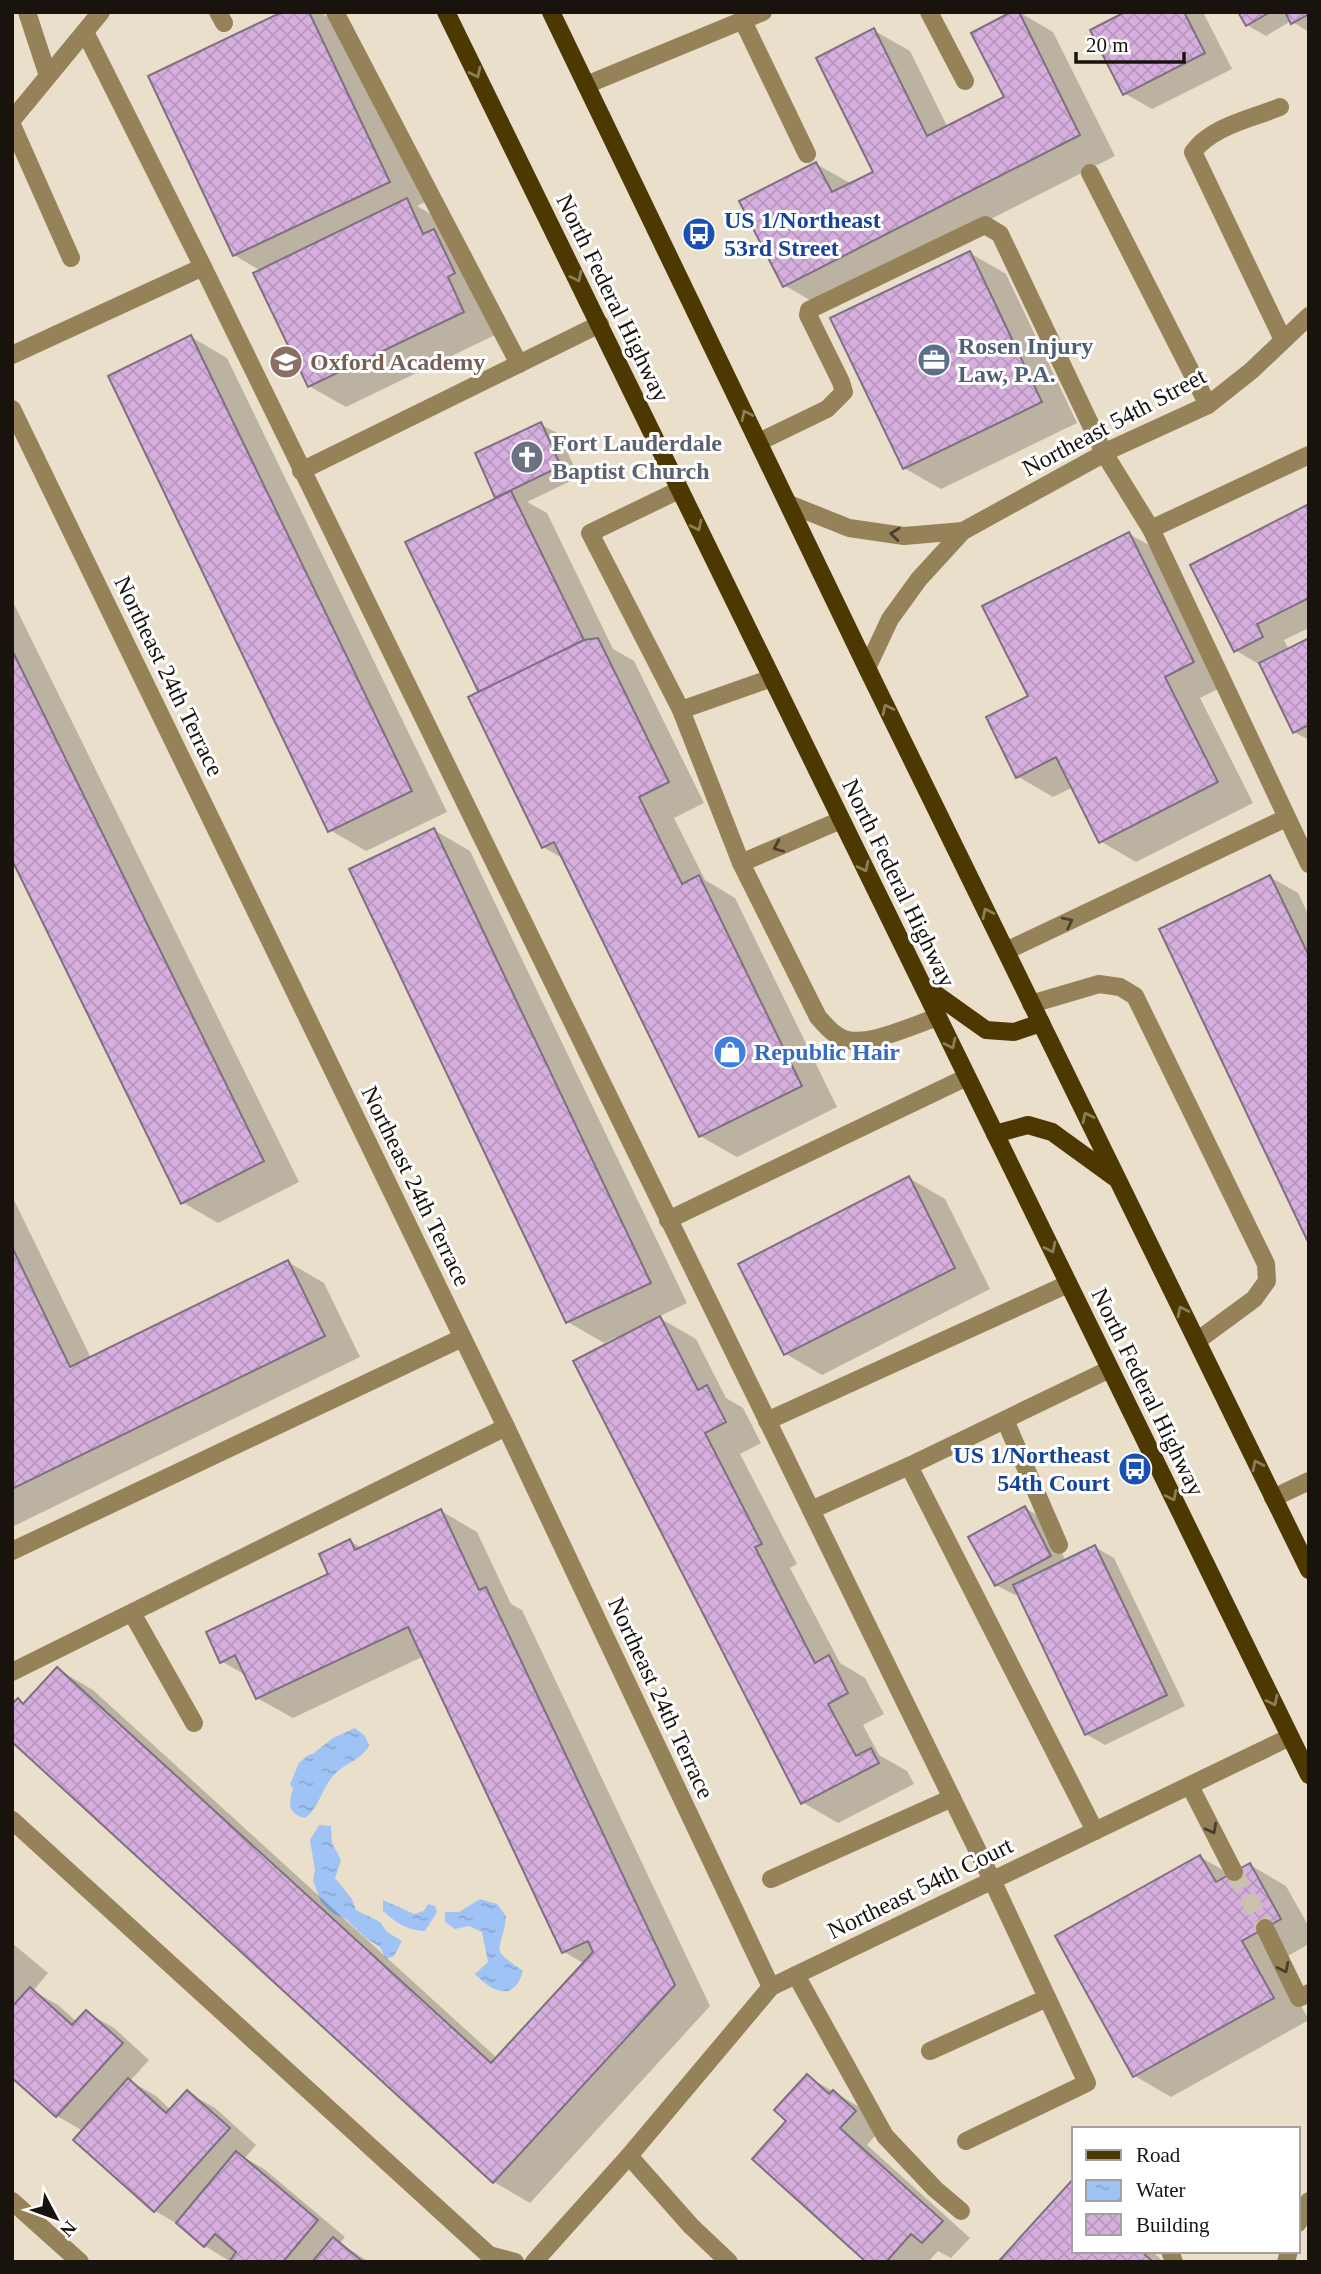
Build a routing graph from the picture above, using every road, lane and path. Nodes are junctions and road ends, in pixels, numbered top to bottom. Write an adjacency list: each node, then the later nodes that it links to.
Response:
1 (27, 12): 10 (street)
2 (101, 12): 9 (street)
3 (335, 12): 23 (street)
4 (446, 12): 19 (main road, North Federal Highway, one-way to 19)
5 (551, 12): 12 (main road)
6 (763, 12): 8 (street)
7 (929, 12): 11 (street)
8 (743, 21): 12 (street); 15 (street)
9 (85, 32): 10 (street); 18 (street)
10 (48, 76): 14 (street)
11 (964, 81)
12 (586, 85): 26 (main road, one-way to 12)
13 (1280, 107): 21 (street)
14 (12, 122): 17 (street)
15 (807, 154)
16 (1090, 173): 24 (street)
17 (71, 258)
18 (203, 267): 22 (street); 29 (street)
19 (600, 324): 23 (street); 30 (main road, North Federal Highway)
20 (1307, 324): 21 (street, Northeast 54th Street)
21 (1283, 340): 24 (street, Northeast 54th Street)
22 (12, 355)
23 (519, 364): 29 (street)
24 (1208, 405): 27 (street, Northeast 54th Street)
25 (12, 409): 51 (street, Northeast 24th Terrace)
26 (759, 442): 27 (street); 31 (main road)
27 (1104, 453): 32 (street); 33 (street, Northeast 54th Street)
28 (1309, 455): 32 (street)
29 (301, 471): 49 (street)
30 (679, 490): 35 (main road, North Federal Highway, one-way to 35); 36 (street)
31 (789, 504): 33 (street, Northeast 54th Street, one-way to 31); 34 (main road)
32 (1151, 529): 37 (street)
33 (963, 531): 34 (street, Northeast 54th Street)
34 (867, 668): 41 (main road, one-way to 34)
35 (772, 678): 36 (street); 38 (main road, North Federal Highway)
36 (681, 710): 39 (street)
37 (1286, 818): 40 (street); 41 (street, one-way to 37)
38 (841, 820): 39 (street, one-way to 39); 42 (main road, North Federal Highway, one-way to 42)
39 (741, 863): 44 (street)
40 (1309, 864)
41 (1006, 951): 43 (main road)
42 (920, 982): 44 (main road, North Federal Highway); 45 (main road)
43 (1031, 1004): 45 (main road); 52 (street)
44 (938, 1017): 46 (main road, North Federal Highway, one-way to 46)
45 (1041, 1023): 48 (main road, one-way to 45)
46 (967, 1077): 47 (main road, North Federal Highway); 49 (street)
47 (995, 1134): 48 (main road); 50 (main road, North Federal Highway, one-way to 50)
48 (1117, 1179): 52 (main road, one-way to 48)
49 (668, 1220): 55 (street)
50 (1068, 1284): 53 (main road, North Federal Highway); 55 (street)
51 (462, 1338): 56 (street, Northeast 24th Terrace); 62 (street)
52 (1197, 1341): 59 (main road, one-way to 52)
53 (1110, 1368): 54 (street); 67 (main road, North Federal Highway, one-way to 67)
54 (1005, 1420): 57 (street); 61 (street)
55 (767, 1422): 60 (street)
56 (506, 1427): 64 (street); 78 (street, Northeast 24th Terrace)
57 (909, 1466): 60 (street); 72 (street)
58 (1309, 1482): 59 (street)
59 (1273, 1498): 63 (main road)
60 (811, 1510): 70 (street)
61 (1059, 1545)
62 (12, 1551)
63 (1309, 1570)
64 (132, 1613): 65 (street); 66 (street)
65 (12, 1672)
66 (194, 1723)
67 (1290, 1737): 68 (main road, North Federal Highway); 69 (street, Northeast 54th Court)
68 (1309, 1775)
69 (1190, 1786): 72 (street, Northeast 54th Court); 73 (street, one-way to 73)
70 (952, 1798): 74 (street); 75 (street)
71 (12, 1820): 89 (street)
72 (1095, 1831): 75 (street, Northeast 54th Court)
73 (1234, 1872)
74 (771, 1879)
75 (992, 1880): 77 (street, Northeast 54th Court); 80 (street)
76 (1265, 1928): 79 (street, one-way to 79)
77 (796, 1975): 78 (street, Northeast 54th Court); 86 (street)
78 (771, 1987): 83 (street, Northeast 54th Court)
79 (1309, 1993)
80 (1047, 1998): 81 (street); 82 (street)
81 (930, 2051)
82 (965, 2141)
83 (629, 2157): 90 (street, Northeast 54th Court); 91 (street)
84 (12, 2201): 88 (street)
85 (1309, 2201): 87 (street)
86 (961, 2211)
87 (1300, 2219)
88 (80, 2262)
89 (515, 2262)
90 (534, 2262)
91 (730, 2262)

